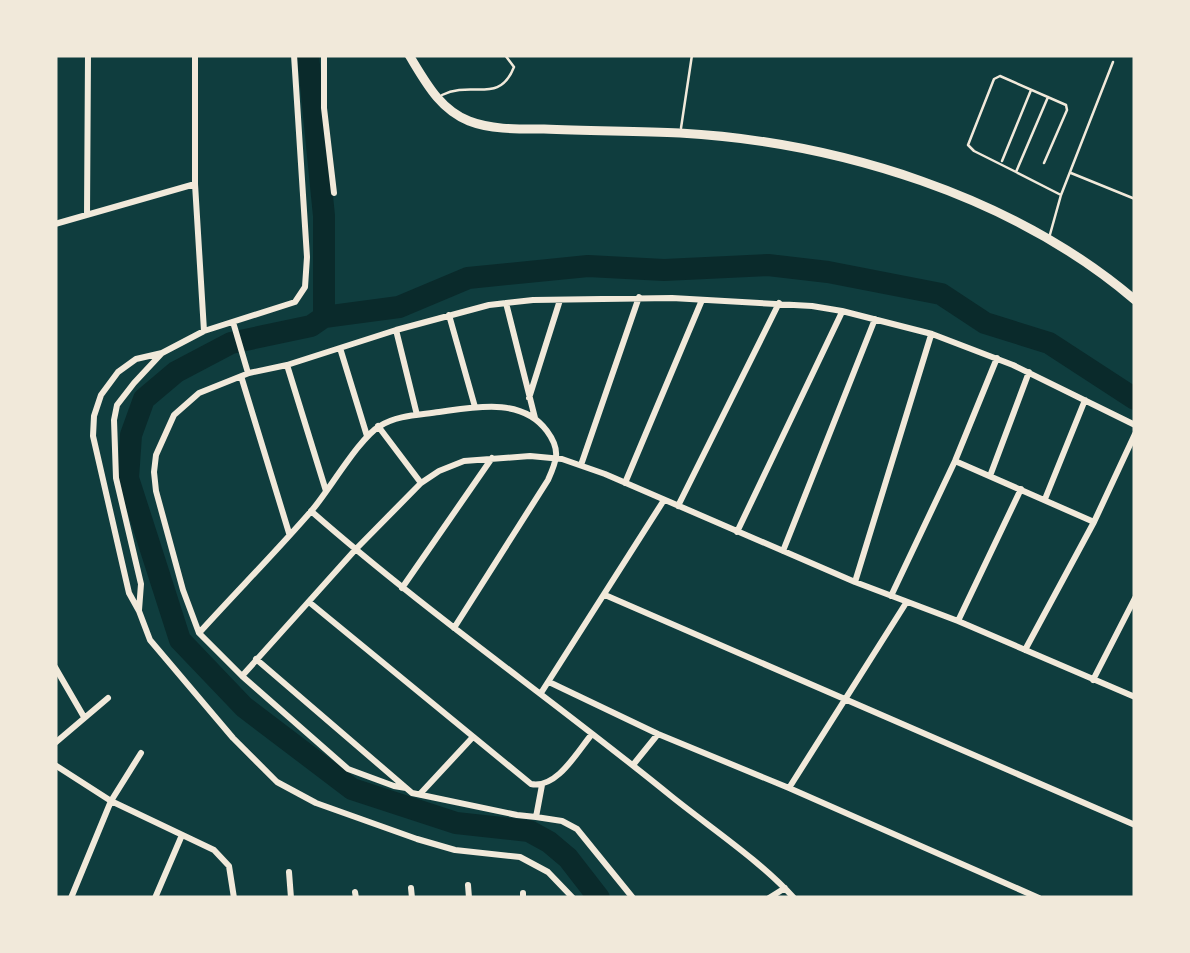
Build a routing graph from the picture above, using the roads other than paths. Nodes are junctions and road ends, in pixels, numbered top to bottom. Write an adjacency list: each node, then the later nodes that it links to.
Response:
1 (88, 55): 21 (street)
2 (195, 55): 17 (street)
3 (294, 55): 33 (street)
4 (324, 55): 18 (street)
5 (505, 55): 11 (lane)
6 (692, 55): 12 (lane)
7 (414, 56): 11 (main road)
8 (1113, 62): 16 (lane)
9 (1032, 88): 10 (lane); 13 (lane); 13 (lane)
10 (1049, 96): 14 (lane); 15 (lane)
11 (436, 98): 12 (main road)
12 (680, 133): 23 (main road)
13 (1001, 164): 15 (lane)
14 (1044, 164)
15 (1016, 172): 19 (lane)
16 (1070, 172): 19 (lane); 20 (lane)
17 (195, 184): 21 (street); 35 (street)
18 (334, 193)
19 (1061, 195): 23 (lane)
20 (1135, 199)
21 (87, 216): 22 (street)
22 (55, 224)
23 (1049, 240): 27 (main road)
24 (638, 297): 25 (street); 26 (street); 55 (street)
25 (560, 300): 28 (street); 43 (street)
26 (702, 300): 29 (street); 58 (street)
27 (1135, 300)
28 (506, 303): 31 (street); 43 (street)
29 (779, 303): 30 (street); 63 (street)
30 (842, 311): 32 (street); 66 (street)
31 (449, 315): 34 (street); 45 (street)
32 (875, 319): 36 (street); 69 (street)
33 (233, 322): 35 (street); 42 (street)
34 (396, 330): 37 (street); 46 (street)
35 (204, 331): 38 (street)
36 (932, 334): 39 (street); 70 (street)
37 (340, 348): 40 (street); 51 (street)
38 (162, 353): 77 (street); 77 (street)
39 (996, 358): 41 (street); 54 (street)
40 (287, 364): 42 (street); 60 (street)
41 (1029, 372): 44 (street); 56 (street)
42 (245, 375): 67 (street); 80 (street)
43 (529, 400): 47 (street)
44 (1086, 400): 48 (street); 61 (street)
45 (475, 407): 46 (street); 47 (street)
46 (417, 415): 49 (street)
47 (535, 418): 53 (street)
48 (1135, 425)
49 (378, 426): 51 (street); 57 (street)
50 (1135, 434): 65 (street)
51 (367, 437): 60 (street)
52 (492, 458): 53 (street); 57 (street); 71 (street)
53 (558, 458): 55 (street); 79 (street)
54 (955, 462): 56 (street); 73 (street)
55 (581, 466): 58 (street)
56 (990, 476): 59 (street)
57 (420, 482): 68 (street)
58 (625, 482): 62 (street)
59 (1021, 489): 61 (street); 78 (street)
60 (326, 492): 64 (street)
61 (1044, 499): 65 (street)
62 (664, 500): 63 (street); 72 (street)
63 (678, 506): 66 (street)
64 (311, 511): 67 (street); 68 (street)
65 (1094, 522): 81 (street)
66 (738, 532): 69 (street)
67 (289, 534): 80 (street)
68 (355, 550): 71 (street); 75 (street)
69 (783, 551): 70 (street)
70 (855, 582): 73 (street)
71 (402, 588): 79 (street)
72 (606, 595): 86 (street); 90 (street)
73 (891, 596): 76 (street)
74 (1135, 598): 85 (street)
75 (309, 602): 82 (street); 94 (street)
76 (906, 602): 78 (street); 90 (street)
77 (139, 612): 117 (street)
78 (958, 621): 81 (street)
79 (454, 628): 87 (street)
80 (199, 634): 84 (street)
81 (1025, 650): 85 (street)
82 (256, 659): 84 (street); 100 (street)
83 (55, 667): 91 (street)
84 (242, 676): 100 (street)
85 (1093, 680): 88 (street)
86 (549, 682): 87 (street); 93 (street)
87 (541, 693): 92 (street)
88 (1135, 697)
89 (108, 698): 91 (street)
90 (844, 700): 101 (street); 105 (street)
91 (84, 717): 95 (street)
92 (592, 734): 98 (street); 99 (street)
93 (658, 734): 98 (street); 101 (street)
94 (472, 738): 99 (street); 102 (street)
95 (55, 742)
96 (141, 753): 103 (street)
97 (55, 765): 103 (street)
98 (633, 765): 110 (street)
99 (542, 785): 104 (street)
100 (406, 788): 102 (street)
101 (790, 788): 121 (street)
102 (419, 795): 104 (street)
103 (112, 801): 106 (street); 111 (street)
104 (536, 817): 118 (street)
105 (1135, 825)
106 (182, 834): 112 (street); 113 (street)
107 (289, 872): 114 (street)
108 (468, 885): 116 (street)
109 (412, 888): 115 (street)
110 (785, 888): 119 (street); 120 (street)
111 (71, 898)
112 (155, 898)
113 (234, 898)
114 (291, 898)
115 (412, 898)
116 (468, 898)
117 (573, 898)
118 (633, 898)
119 (769, 898)
120 (794, 898)
121 (1039, 898)

